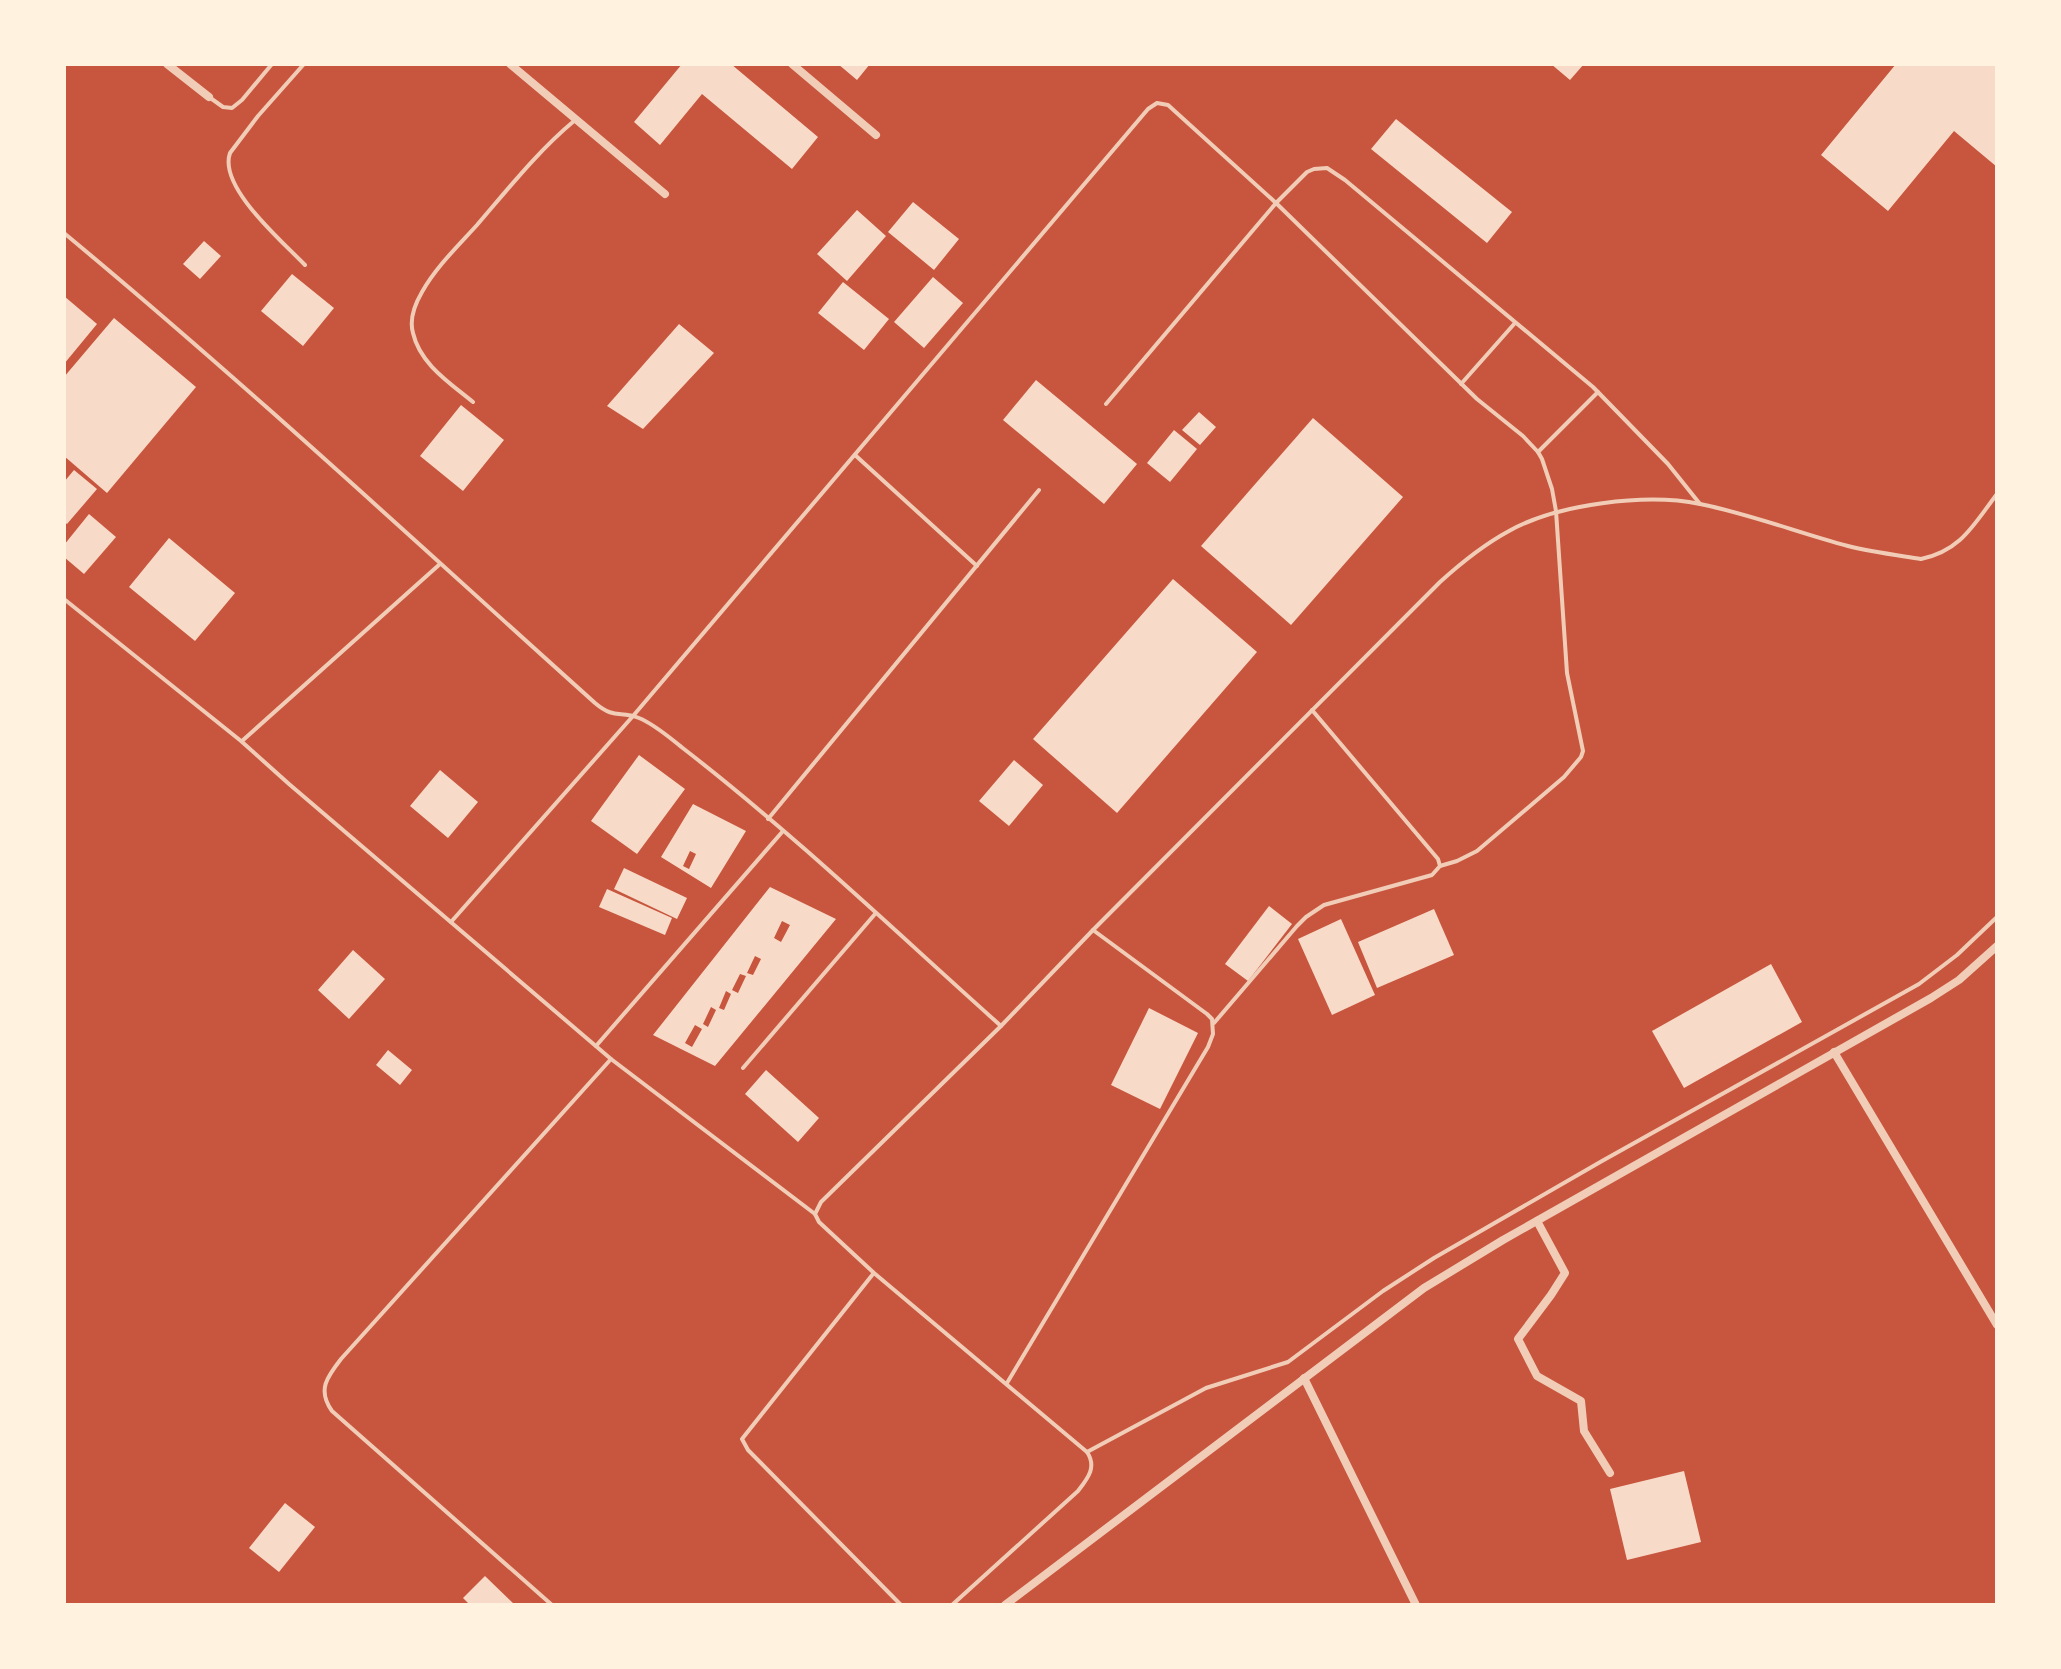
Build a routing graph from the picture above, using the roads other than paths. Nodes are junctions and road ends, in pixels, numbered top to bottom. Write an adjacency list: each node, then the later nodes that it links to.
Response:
1 (167, 64): 6 (street)
2 (272, 64): 6 (lane)
3 (304, 64): 12 (lane)
4 (510, 64): 7 (street)
5 (792, 64): 8 (street)
6 (209, 97)
7 (576, 119): 9 (street); 16 (lane)
8 (876, 135)
9 (665, 194)
10 (1276, 203): 13 (lane); 14 (lane); 17 (lane); 19 (lane)
11 (64, 233): 24 (lane)
12 (305, 265)
13 (1516, 323): 14 (lane); 15 (lane)
14 (1461, 384): 18 (lane)
15 (1598, 392): 18 (lane); 22 (lane)
16 (473, 402)
17 (1106, 404)
18 (1538, 452): 23 (lane)
19 (855, 455): 25 (lane); 28 (lane)
20 (1039, 490): 25 (lane)
21 (1997, 494): 22 (lane)
22 (1700, 504): 23 (lane)
23 (1556, 511): 27 (lane); 32 (lane)
24 (440, 564): 28 (lane); 29 (lane)
25 (977, 566): 30 (lane)
26 (64, 599): 29 (lane)
27 (1312, 710): 32 (lane); 36 (lane)
28 (633, 716): 30 (lane); 35 (lane)
29 (241, 741): 35 (lane)
30 (768, 819): 31 (lane)
31 (783, 831): 33 (lane); 40 (lane)
32 (1440, 866): 38 (lane)
33 (875, 914): 39 (lane); 43 (lane)
34 (1997, 917): 50 (lane)
35 (451, 922): 40 (lane)
36 (1093, 930): 38 (lane); 39 (lane)
37 (1997, 946): 41 (street)
38 (1213, 1024): 49 (lane)
39 (1001, 1026): 44 (lane)
40 (596, 1046): 42 (lane)
41 (1834, 1052): 45 (street); 47 (street)
42 (611, 1059): 44 (lane); 52 (lane)
43 (743, 1068)
44 (815, 1214): 46 (lane)
45 (1537, 1221): 48 (street); 51 (street)
46 (874, 1273): 49 (lane); 53 (lane)
47 (1997, 1325)
48 (1304, 1378): 55 (street); 56 (street)
49 (1007, 1383): 50 (lane)
50 (1087, 1452): 54 (lane)
51 (1610, 1473)
52 (552, 1605)
53 (901, 1605)
54 (952, 1605)
55 (1005, 1605)
56 (1416, 1605)

